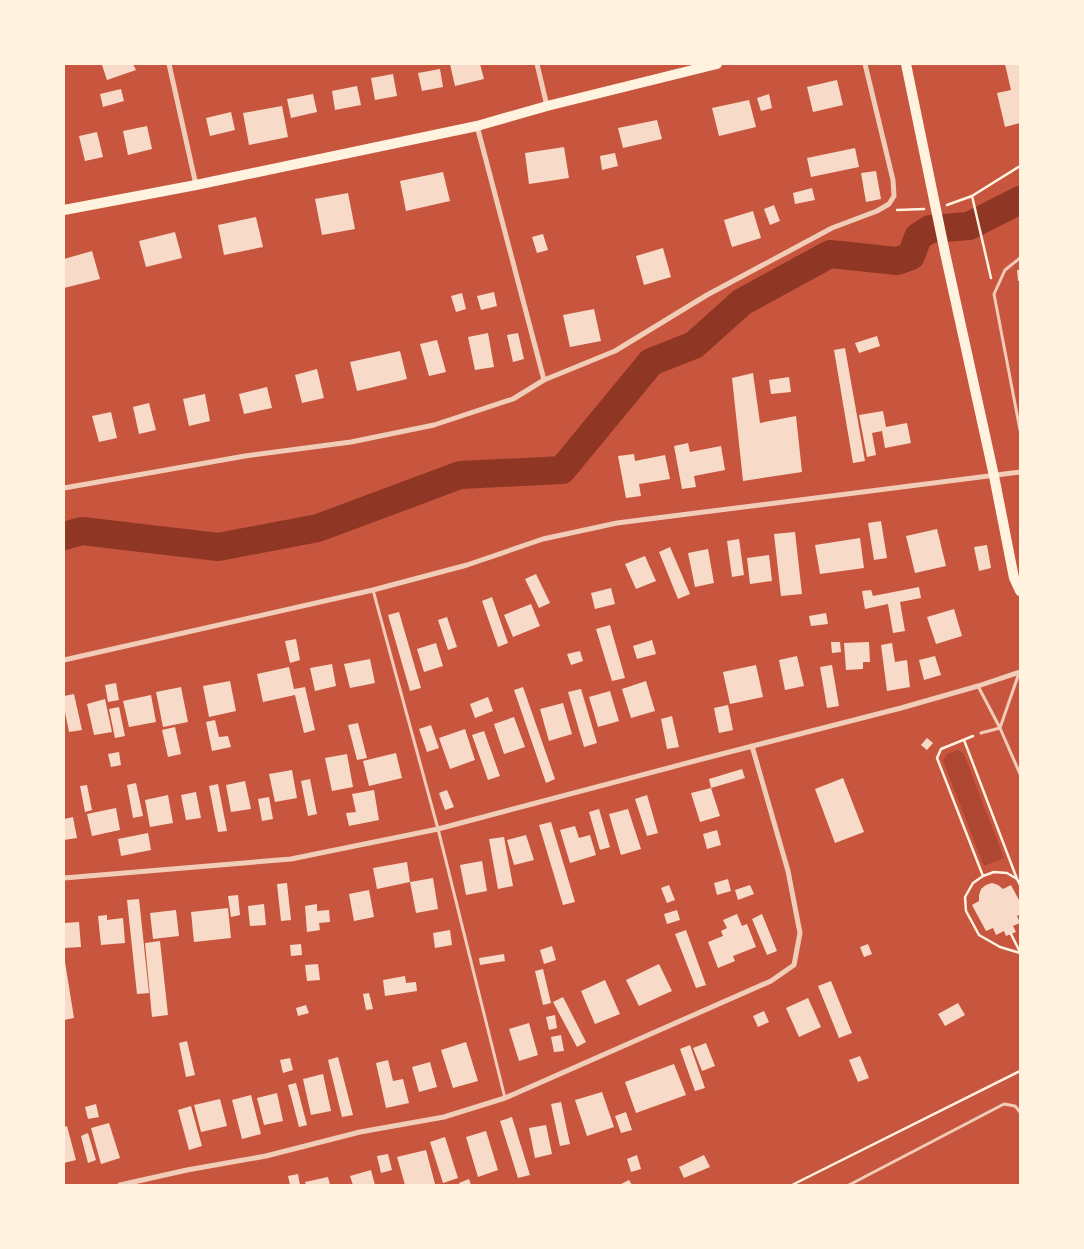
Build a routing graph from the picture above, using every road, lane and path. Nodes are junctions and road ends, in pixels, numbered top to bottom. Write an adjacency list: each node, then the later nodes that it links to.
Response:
1 (169, 64): 9 (street)
2 (537, 64): 6 (street)
3 (717, 64): 6 (main road)
4 (865, 64): 13 (street)
5 (906, 64): 11 (main road)
6 (547, 106): 7 (main road)
7 (477, 126): 9 (main road); 16 (street)
8 (1020, 166): 10 (path)
9 (196, 184): 12 (main road)
10 (972, 196): 11 (path); 15 (path)
11 (936, 208): 13 (path); 19 (main road)
12 (64, 210)
13 (877, 211): 16 (street)
14 (1020, 258): 15 (lane)
15 (994, 294): 17 (lane)
16 (544, 380): 20 (street)
17 (1020, 430)
18 (1020, 472): 19 (street)
19 (994, 476): 21 (street); 22 (main road)
20 (64, 488)
21 (373, 590): 23 (street); 31 (lane)
22 (1020, 591)
23 (64, 660)
24 (1020, 673): 25 (street); 26 (lane)
25 (978, 686): 26 (lane); 29 (street)
26 (1000, 728): 27 (lane); 30 (lane)
27 (982, 733): 28 (path)
28 (964, 740): 32 (path); 34 (path)
29 (752, 746): 31 (street); 39 (street)
30 (1020, 774)
31 (438, 829): 33 (street); 39 (lane)
32 (982, 876): 34 (path); 37 (path)
33 (64, 878)
34 (1017, 879): 35 (path)
35 (1020, 885)
36 (1011, 934): 37 (path)
37 (1020, 952)
38 (1020, 1071): 42 (path)
39 (505, 1098): 41 (street)
40 (1020, 1112): 43 (lane)
41 (120, 1185)
42 (792, 1185)
43 (849, 1185)

